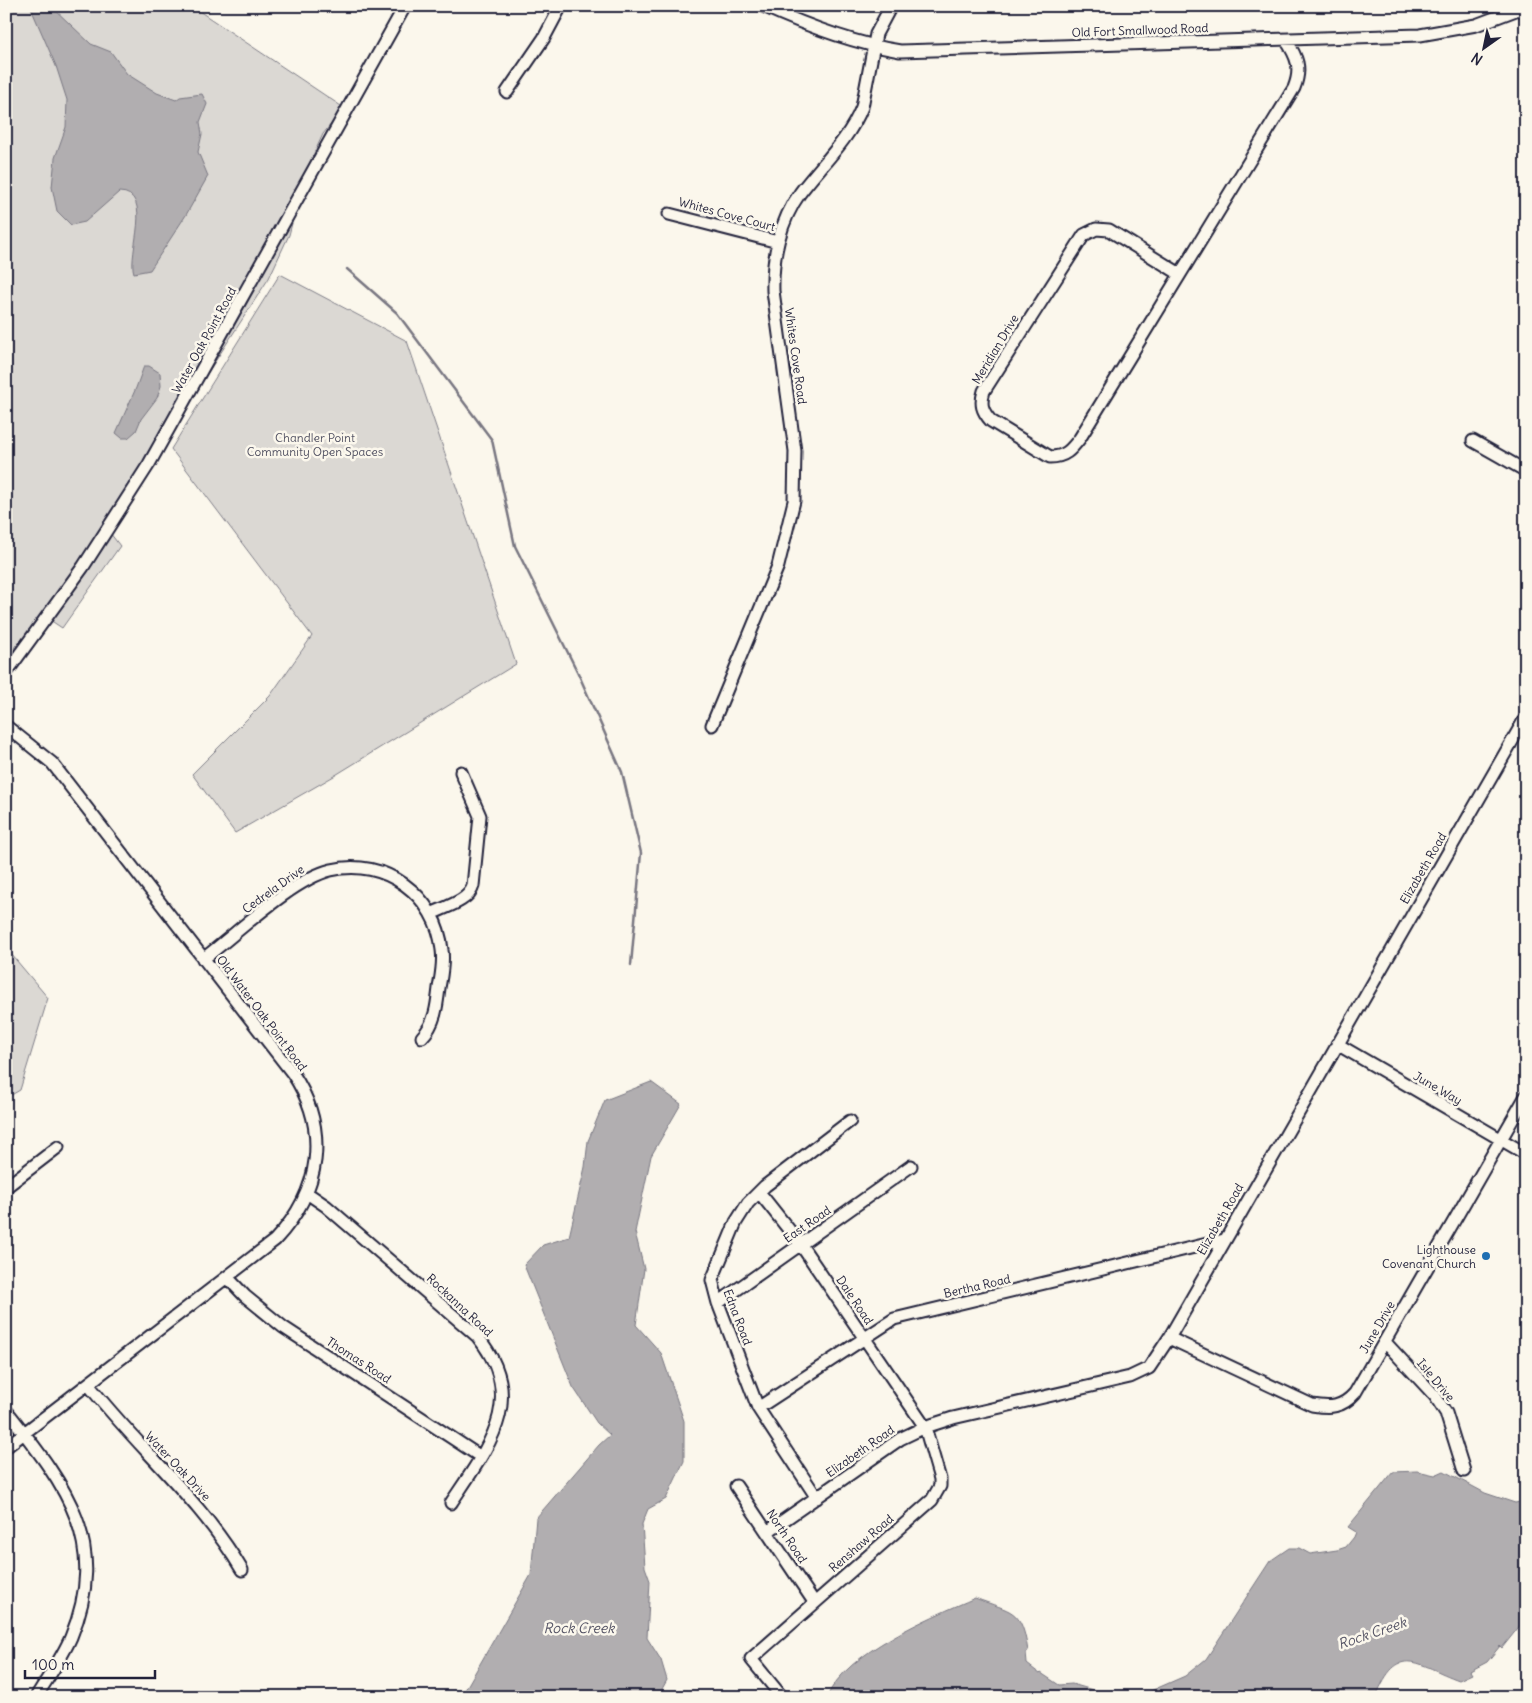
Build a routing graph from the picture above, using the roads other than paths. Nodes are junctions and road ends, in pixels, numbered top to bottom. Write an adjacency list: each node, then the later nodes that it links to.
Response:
1 (405, 6): 14 (street, Water Oak Point Road)
2 (561, 6): 8 (street)
3 (763, 6): 7 (street, Old Fort Smallwood Road)
4 (891, 6): 7 (street, Whites Cove Road)
5 (1522, 8): 6 (street, Old Fort Smallwood Road)
6 (1286, 40): 7 (street, Old Fort Smallwood Road); 11 (street, Meridian Drive)
7 (872, 47): 10 (street, Whites Cove Road)
8 (507, 92)
9 (670, 214): 10 (street, Whites Cove Court)
10 (778, 242): 17 (street, Whites Cove Road)
11 (1180, 274): 11 (street, Meridian Drive)
12 (1472, 441): 13 (street)
13 (1526, 471)
14 (6, 673)
15 (1526, 718): 22 (street, Elizabeth Road)
16 (6, 726): 20 (street, Old Water Oak Point Road)
17 (712, 726)
18 (461, 772): 19 (street)
19 (431, 914): 20 (street, Cedrela Drive); 21 (street, Cedrela Drive)
20 (204, 959): 30 (street, Old Water Oak Point Road)
21 (422, 1037)
22 (1337, 1044): 25 (street, June Way); 32 (street, Elizabeth Road)
23 (1526, 1096): 25 (street, June Drive)
24 (850, 1121): 31 (street, Edna Road)
25 (1501, 1139): 27 (street, June Way); 38 (street, June Drive)
26 (58, 1147): 29 (street)
27 (1526, 1154)
28 (911, 1166): 33 (street, East Road)
29 (6, 1187)
30 (307, 1192): 34 (street, Old Water Oak Point Road); 45 (street, Rockanna Road)
31 (759, 1192): 33 (street, Dale Road); 35 (street, Edna Road)
32 (1224, 1240): 36 (street, Bertha Road); 37 (street, Elizabeth Road)
33 (801, 1245): 35 (street, East Road); 36 (street, Dale Road)
34 (227, 1277): 39 (street, Old Water Oak Point Road); 45 (street, Thomas Road)
35 (718, 1303): 40 (street, Edna Road)
36 (864, 1336): 40 (street, Bertha Road); 42 (street, Dale Road)
37 (1169, 1338): 38 (street, June Drive); 42 (street, Elizabeth Road)
38 (1385, 1342): 46 (street, Isle Drive)
39 (88, 1384): 43 (street, Old Water Oak Point Road); 51 (street, Water Oak Drive)
40 (758, 1408): 48 (street, Edna Road)
41 (6, 1410): 43 (street)
42 (925, 1427): 48 (street, Elizabeth Road); 52 (street, Renshaw Road)
43 (24, 1433): 44 (street, Old Water Oak Point Road); 53 (street)
44 (6, 1447)
45 (481, 1457): 49 (street, Rockanna Road)
46 (1464, 1471)
47 (736, 1486): 50 (street, North Road)
48 (817, 1498): 50 (street, Elizabeth Road)
49 (452, 1503)
50 (768, 1532): 52 (street, North Road)
51 (242, 1570)
52 (814, 1602): 54 (street, Renshaw Road)
53 (36, 1697)
54 (782, 1697)

